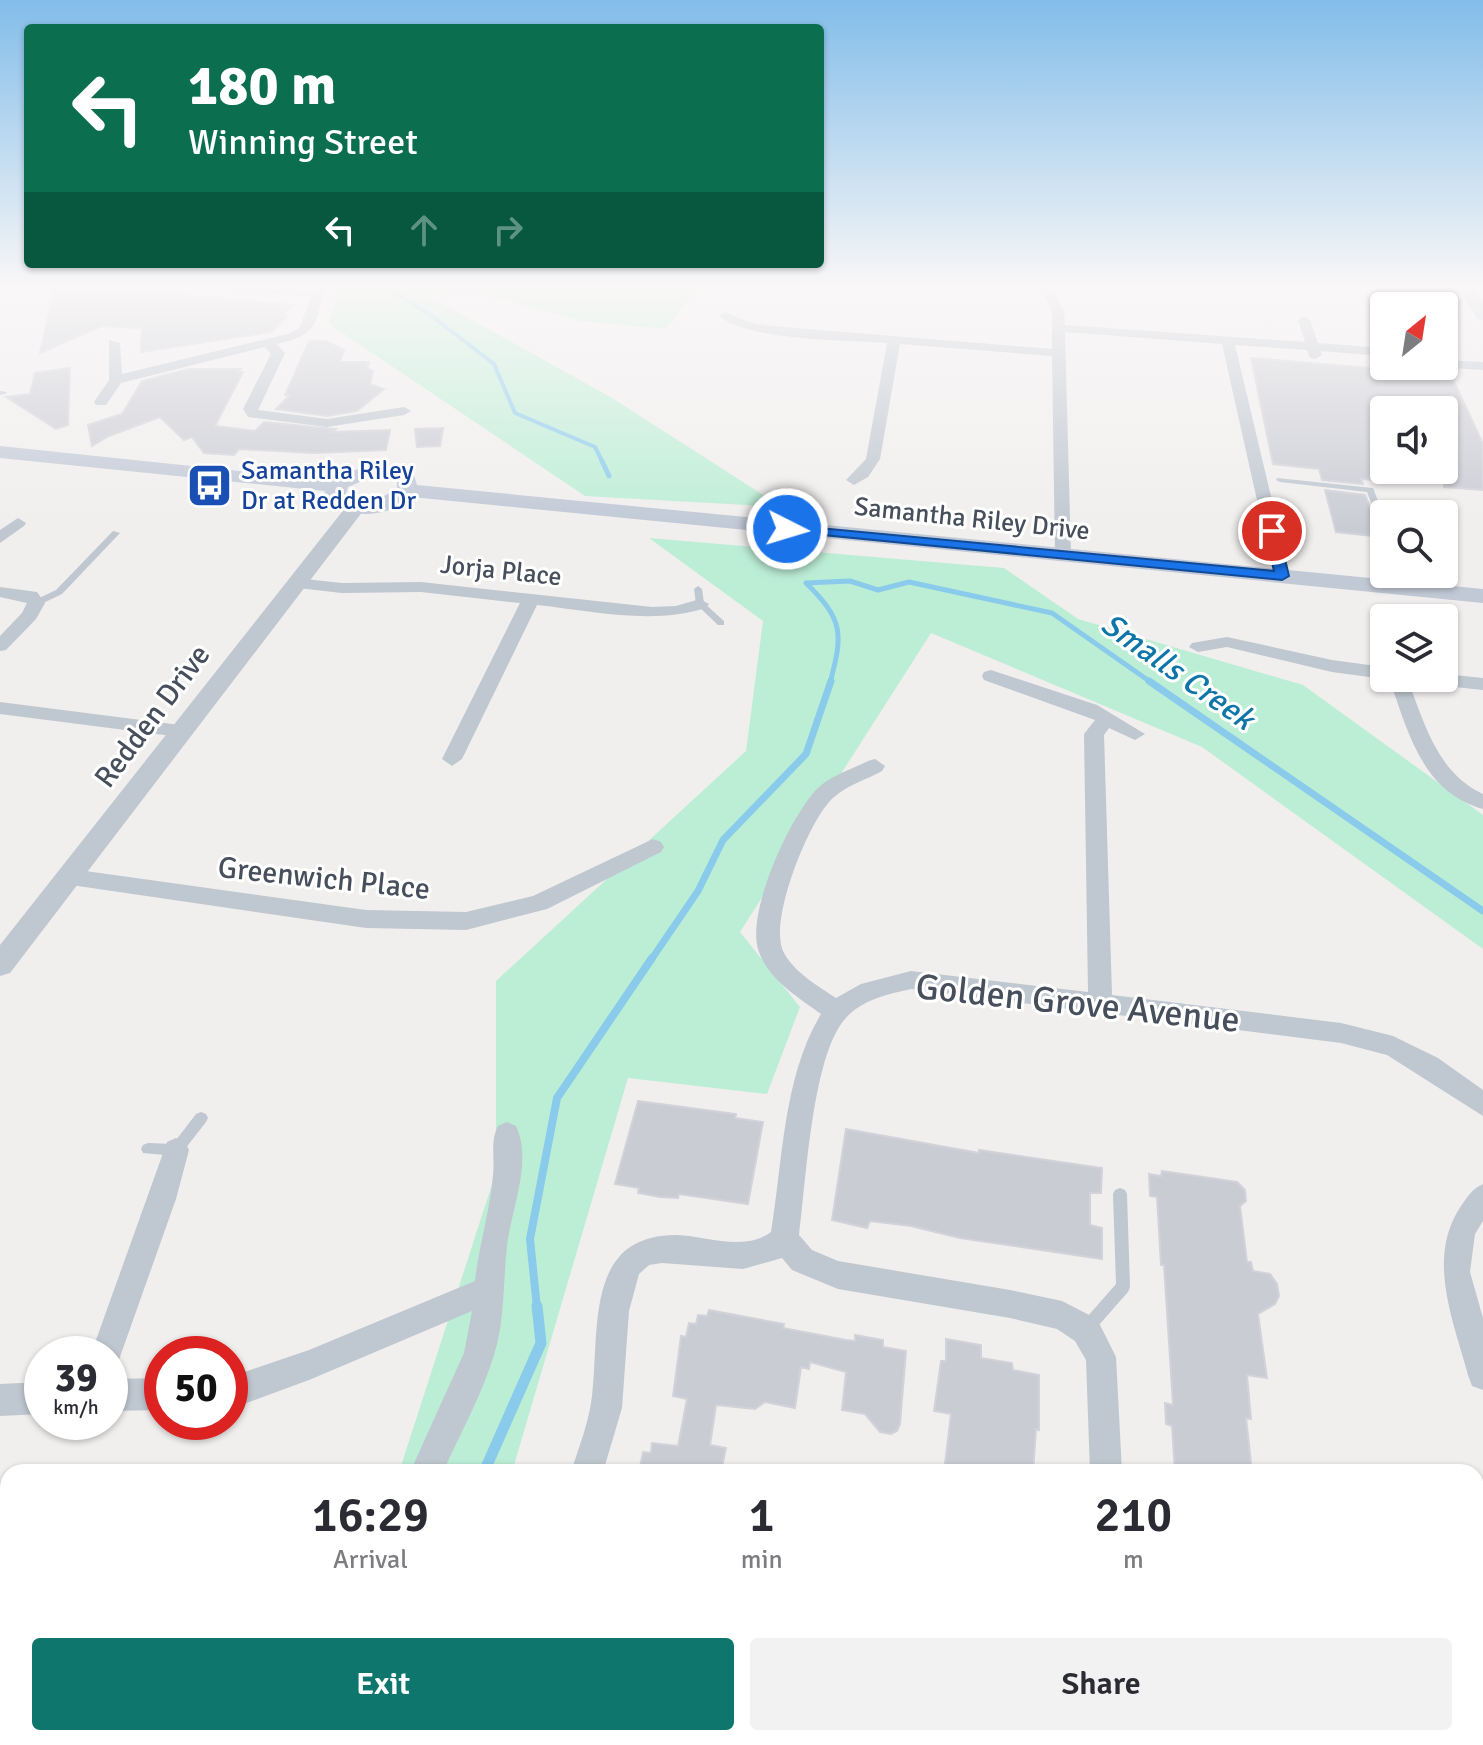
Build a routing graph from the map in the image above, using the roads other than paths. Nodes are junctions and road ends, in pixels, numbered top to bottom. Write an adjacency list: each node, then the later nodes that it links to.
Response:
1 (115, 367): 7 (street)
2 (169, 367): 7 (street)
3 (271, 367): 9 (street)
4 (889, 367): 11 (street)
5 (1059, 367): 20 (street)
6 (1233, 367): 21 (street)
7 (116, 380): 8 (street)
8 (101, 402)
9 (404, 411)
10 (0, 452): 13 (main road)
11 (854, 480)
12 (1280, 480): 15 (lane)
13 (338, 484): 14 (main road); 16 (main road)
14 (407, 490): 16 (main road, Samantha Riley Drive); 20 (main road, Samantha Riley Drive)
15 (1374, 500)
16 (356, 507): 22 (street, Redden Drive)
17 (18, 523): 19 (street)
18 (116, 533): 27 (lane)
19 (0, 538)
20 (1063, 555): 21 (main road, Samantha Riley Drive)
21 (1282, 576): 25 (main road, Samantha Riley Drive)
22 (295, 583): 26 (street, Jorja Place); 38 (street, Redden Drive)
23 (0, 592): 27 (street)
24 (699, 596): 26 (street, Jorja Place); 28 (lane, Jorja Place)
25 (1483, 596)
26 (531, 599): 40 (street)
27 (36, 603): 29 (street)
28 (721, 623)
29 (0, 646)
30 (1198, 647): 31 (street)
31 (1370, 671)
32 (991, 676): 37 (street)
33 (1458, 681): 34 (street)
34 (1483, 684)
35 (1403, 692): 42 (street)
36 (0, 708): 38 (street)
37 (1107, 717): 39 (street); 46 (street)
38 (180, 731): 44 (street, Redden Drive)
39 (1135, 734)
40 (452, 759)
41 (875, 766): 47 (street)
42 (1483, 802)
43 (653, 847): 44 (street, Greenwich Place)
44 (71, 877): 45 (street, Redden Drive)
45 (0, 965)
46 (1100, 1002): 47 (street, Golden Grove Avenue); 48 (street, Golden Grove Avenue)
47 (836, 1011): 54 (street)
48 (1483, 1105)
49 (201, 1118): 51 (lane)
50 (507, 1134): 55 (street)
51 (162, 1150): 57 (street)
52 (1120, 1194): 56 (lane)
53 (1483, 1197): 58 (street)
54 (784, 1239): 56 (street); 63 (street)
55 (489, 1289): 59 (street); 62 (street)
56 (1086, 1330): 64 (street)
57 (113, 1336)
58 (1483, 1375)
59 (248, 1387)
60 (24, 1399): 61 (street)
61 (0, 1400)
62 (430, 1464)
63 (589, 1464)
64 (1106, 1464)

